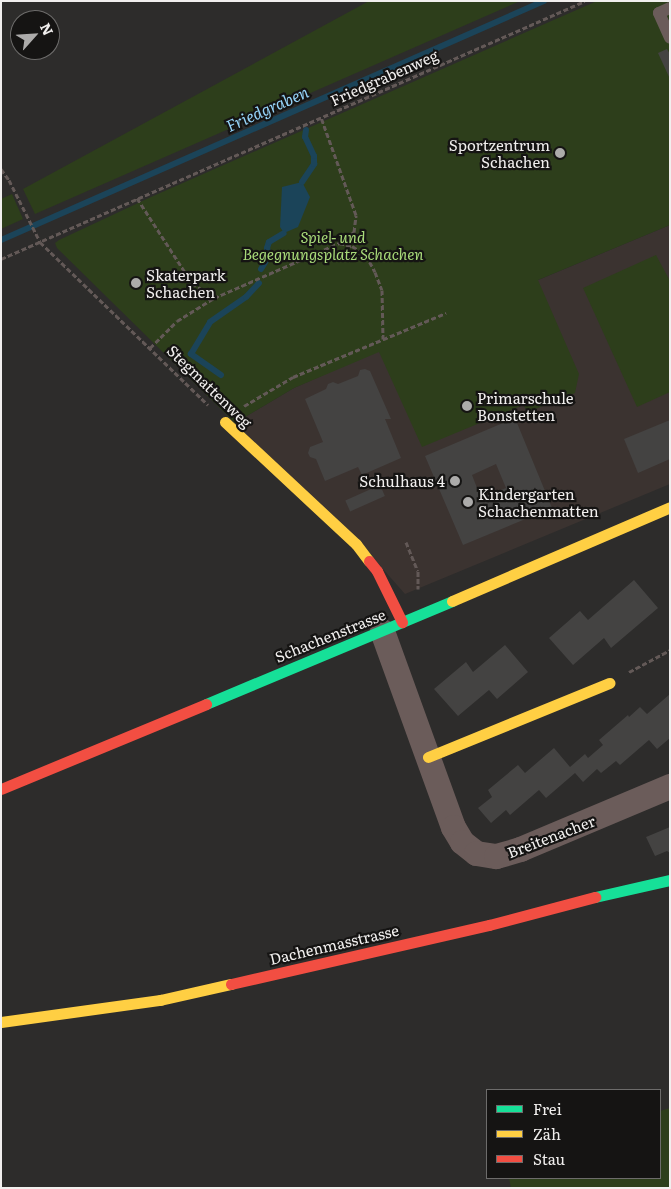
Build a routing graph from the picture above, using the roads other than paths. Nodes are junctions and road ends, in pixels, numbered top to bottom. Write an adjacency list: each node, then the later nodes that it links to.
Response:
1 (670, 8): 2 (lane)
2 (670, 38)
3 (225, 422): 5 (street, Stegmattenweg)
4 (670, 507): 5 (street, Schachenstrasse)
5 (392, 626): 7 (street, Breitenacher); 9 (street, Schachenstrasse)
6 (609, 682): 7 (street)
7 (428, 757): 8 (street, Breitenacher)
8 (670, 786)
9 (1, 789)
10 (670, 880): 11 (street, Dachenmasstrasse)
11 (1, 1022)

